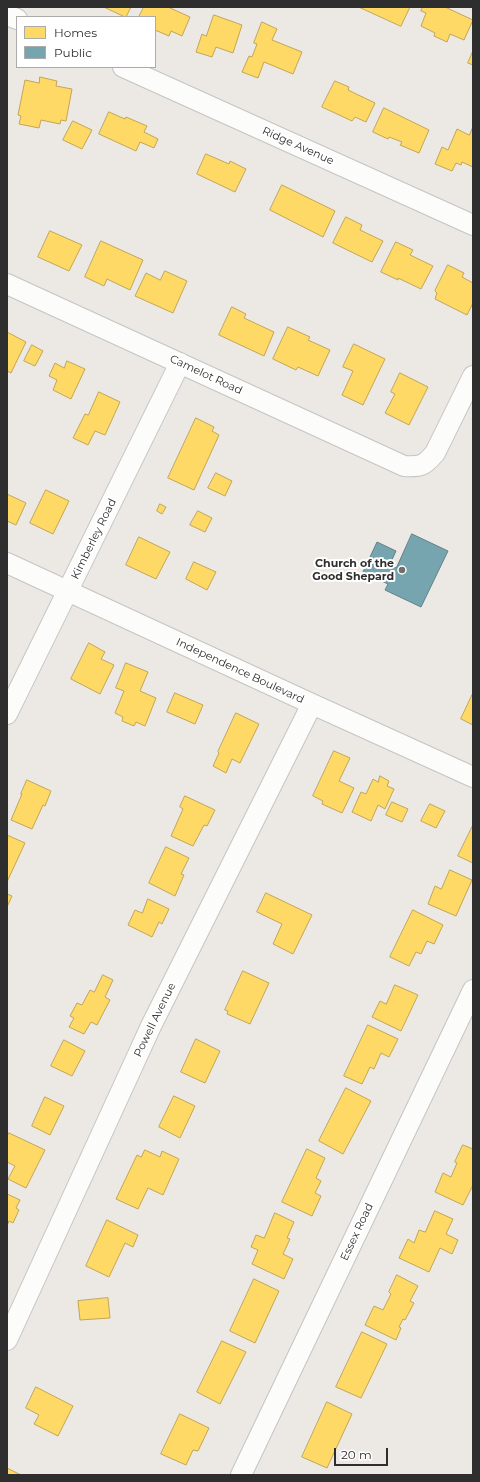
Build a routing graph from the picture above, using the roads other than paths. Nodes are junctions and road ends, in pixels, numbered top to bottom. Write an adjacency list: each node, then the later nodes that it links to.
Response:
1 (125, 68): 2 (street, Ridge Avenue)
2 (473, 225)
3 (7, 284): 4 (street, Camelot Road)
4 (180, 363): 5 (street, Camelot Road); 7 (street, Kimberley Road)
5 (473, 376)
6 (7, 563): 7 (street, Independence Boulevard)
7 (68, 591): 8 (street, Independence Boulevard); 9 (street, Kimberley Road)
8 (312, 704): 10 (street, Independence Boulevard); 12 (street, Powell Avenue)
9 (7, 714)
10 (473, 777)
11 (473, 990): 13 (street, Essex Road)
12 (7, 1340)
13 (241, 1475)

